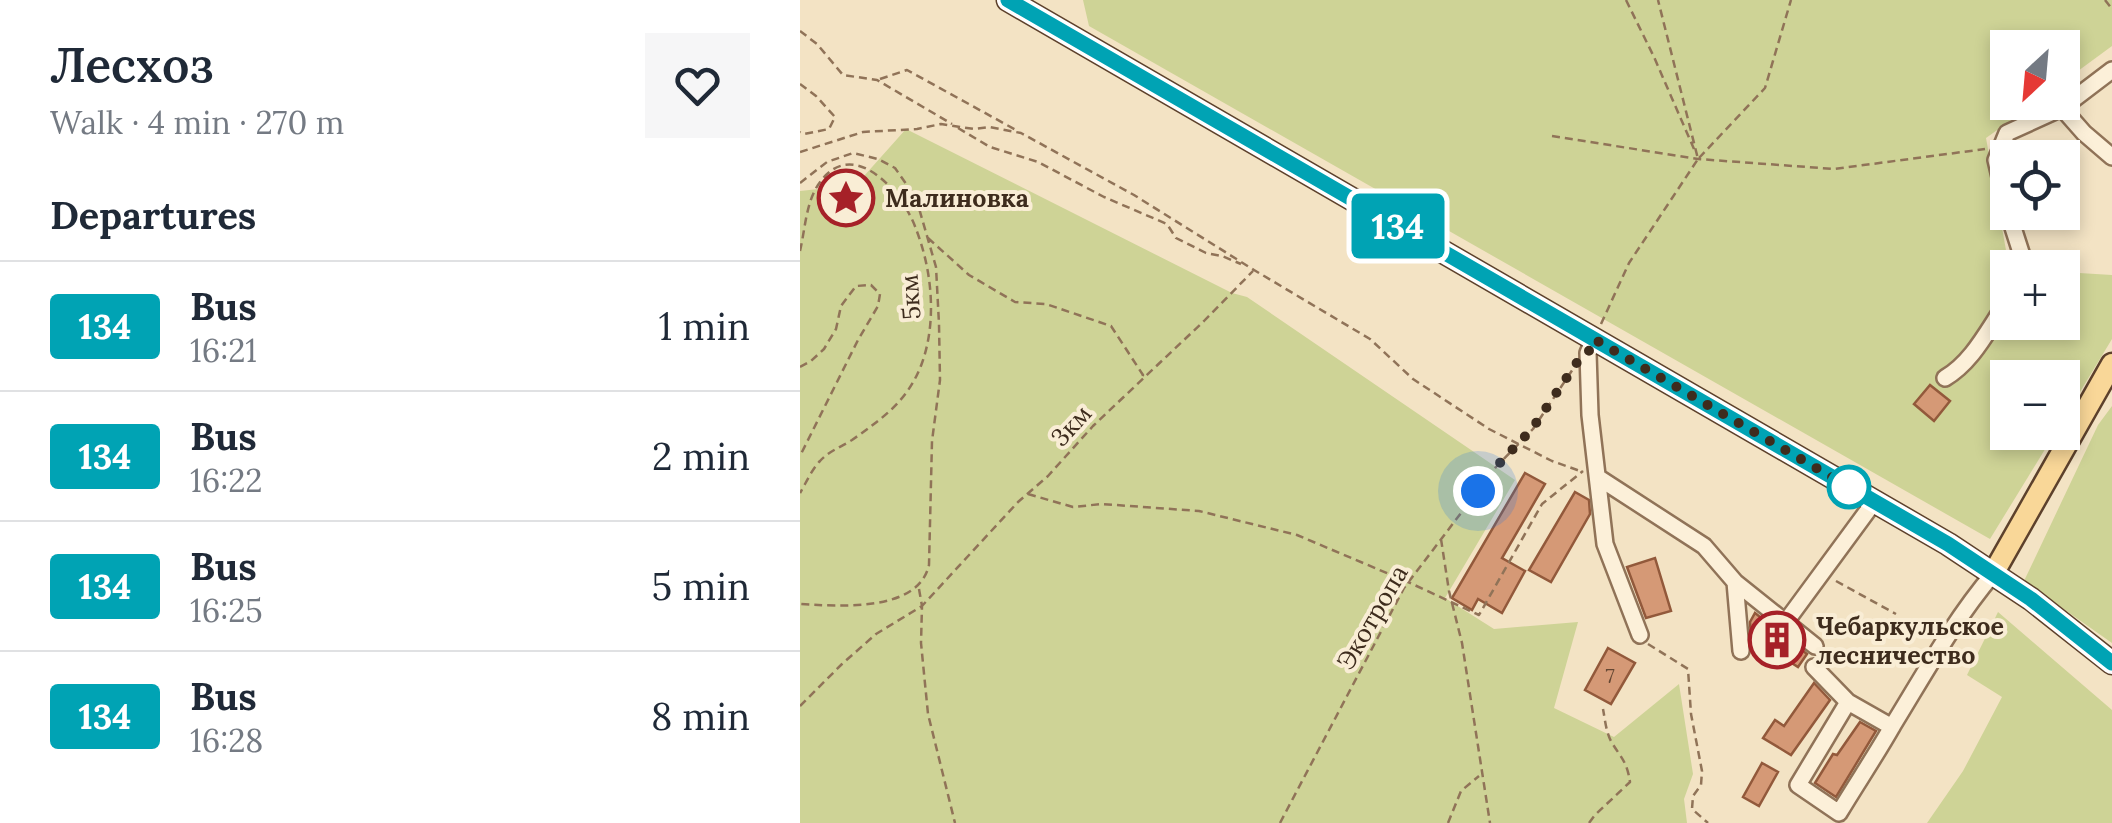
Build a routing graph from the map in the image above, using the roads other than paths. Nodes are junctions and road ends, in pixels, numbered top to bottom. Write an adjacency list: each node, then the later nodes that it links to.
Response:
1 (1008, 0): 9 (main road)
2 (2112, 70): 3 (street)
3 (2080, 94)
4 (2036, 120): 6 (street)
5 (2073, 120): 7 (street)
6 (2005, 140)
7 (2112, 156)
8 (1990, 328): 11 (street)
9 (1591, 346): 12 (street); 13 (main road)
10 (2112, 364): 14 (main road)
11 (1945, 378)
12 (1599, 478): 15 (street); 17 (street)
13 (1874, 502): 14 (main road); 16 (street)
14 (1993, 574): 20 (main road); 23 (street)
15 (1735, 582): 16 (street); 19 (street)
16 (1786, 624): 18 (street)
17 (1640, 636)
18 (1814, 646)
19 (1741, 651)
20 (2112, 663)
21 (1814, 667): 22 (street)
22 (1848, 702): 23 (street); 23 (street)
23 (1892, 728)

